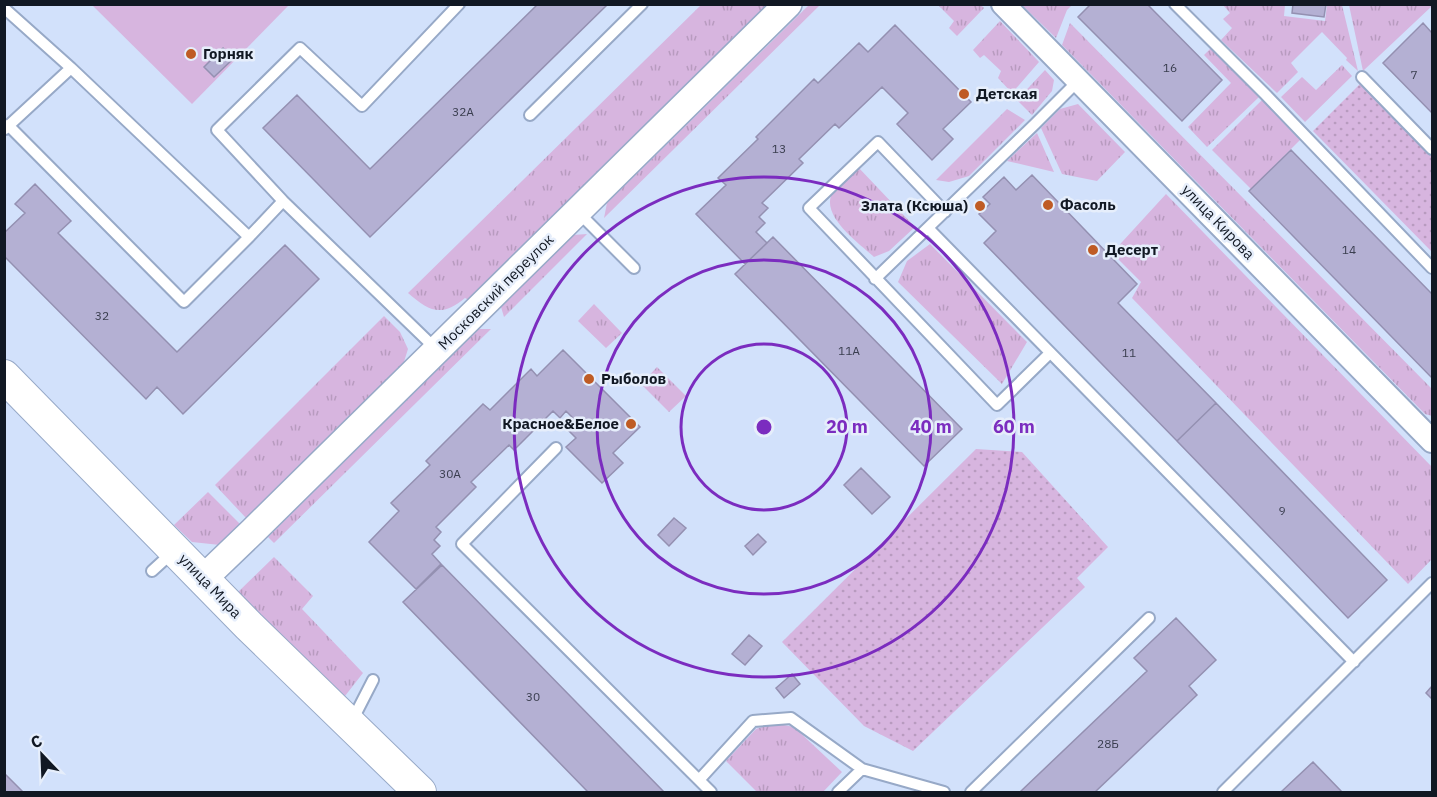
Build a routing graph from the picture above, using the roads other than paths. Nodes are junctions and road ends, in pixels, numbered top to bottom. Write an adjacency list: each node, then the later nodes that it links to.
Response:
1 (459, 4): 13 (lane)
2 (642, 4): 10 (lane)
3 (788, 4): 14 (street, Московский переулок)
4 (1003, 4): 9 (street, улица Кирова)
5 (1175, 4): 19 (lane)
6 (4, 8): 7 (lane)
7 (71, 68): 11 (lane); 17 (lane)
8 (1362, 77): 12 (lane)
9 (1078, 81): 15 (lane); 24 (street, улица Кирова)
10 (530, 115)
11 (6, 127): 17 (lane)
12 (1432, 148)
13 (283, 201): 17 (lane); 21 (lane)
14 (577, 211): 18 (lane); 21 (street, Московский переулок)
15 (945, 212): 16 (lane); 20 (lane)
16 (928, 228): 20 (lane); 22 (lane)
17 (249, 237)
18 (634, 268)
19 (1432, 268)
20 (875, 279): 22 (lane)
21 (438, 350): 28 (street, Московский переулок)
22 (1050, 353): 31 (lane)
23 (4, 376): 26 (main road, улица Мира)
24 (1432, 441)
25 (556, 448): 35 (lane)
26 (175, 550): 27 (lane); 28 (main road, улица Мира)
27 (152, 571)
28 (203, 579): 33 (main road, улица Мира)
29 (1432, 583): 31 (lane)
30 (1149, 618): 40 (lane)
31 (1354, 662): 41 (lane)
32 (373, 680): 33 (lane)
33 (350, 724): 36 (main road, улица Мира)
34 (862, 769): 35 (lane); 38 (lane); 39 (lane)
35 (699, 780): 37 (lane)
36 (420, 792)
37 (711, 792)
38 (838, 792)
39 (944, 792)
40 (971, 792)
41 (1223, 792)

